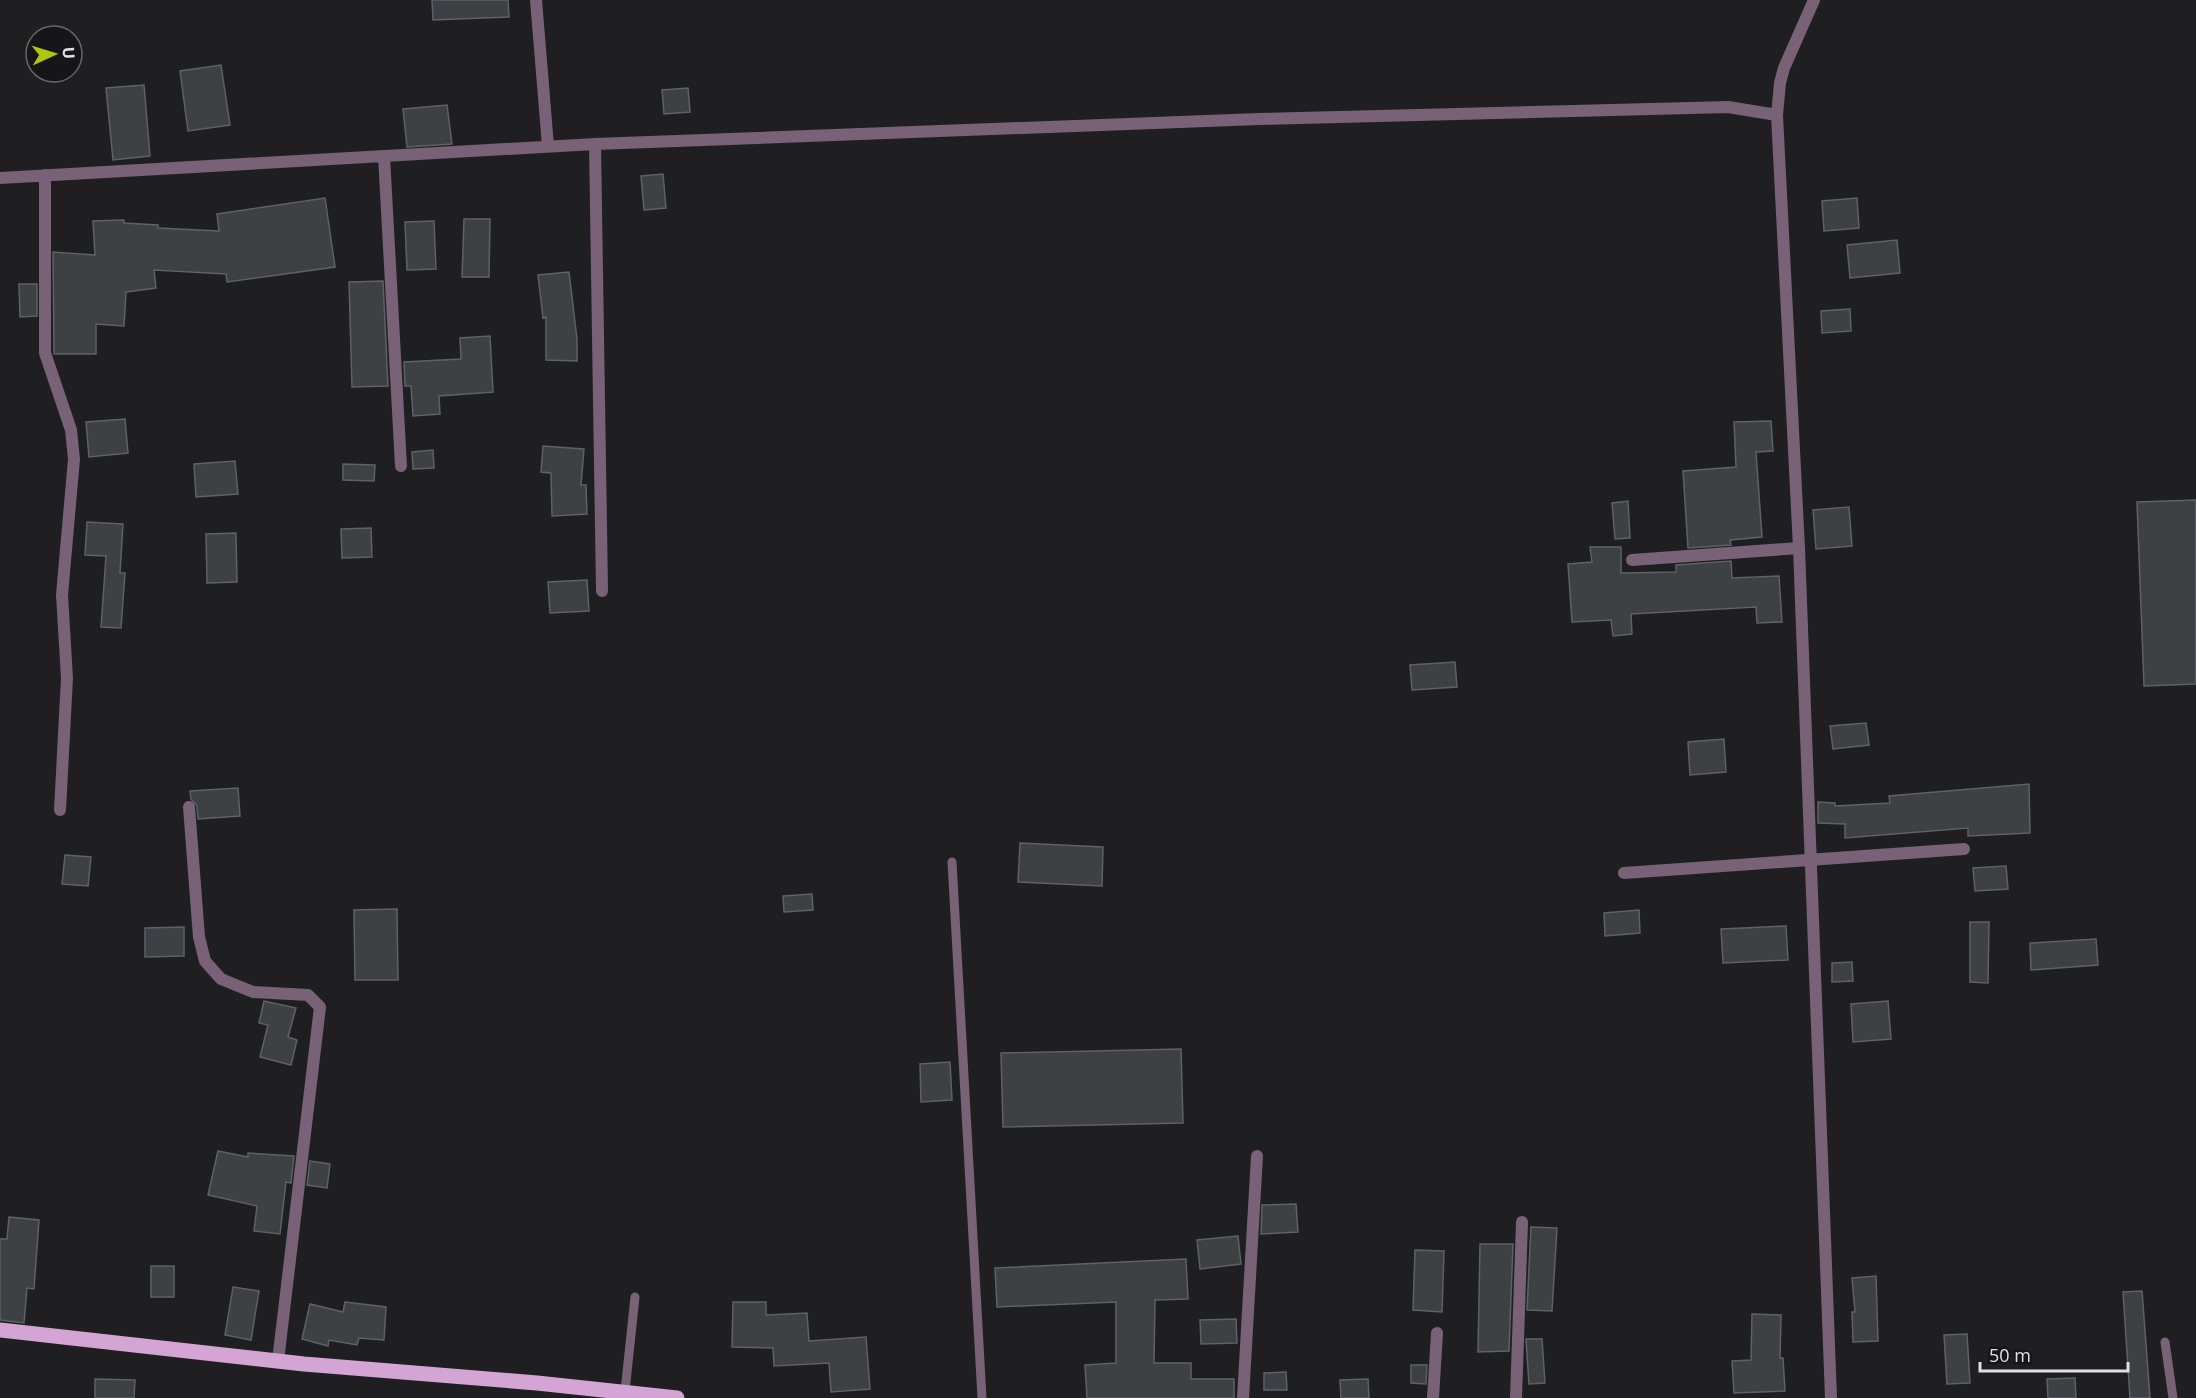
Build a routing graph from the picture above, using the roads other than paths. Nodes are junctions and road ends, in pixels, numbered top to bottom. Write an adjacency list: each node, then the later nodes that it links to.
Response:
1 (536, 0): 5 (street)
2 (1814, 0): 3 (street)
3 (1777, 114): 4 (street); 10 (street)
4 (595, 144): 5 (street); 12 (street)
5 (548, 146): 6 (street)
6 (384, 156): 7 (street); 9 (street)
7 (45, 176): 8 (street); 14 (street)
8 (0, 178)
9 (401, 466)
10 (1799, 548): 11 (street); 16 (street)
11 (1632, 560)
12 (602, 591)
13 (189, 807): 25 (street)
14 (60, 810)
15 (1965, 849): 16 (street)
16 (1810, 859): 18 (street); 32 (street)
17 (952, 862): 28 (lane)
18 (1624, 873)
19 (1257, 1156): 29 (street)
20 (1522, 1222): 31 (street)
21 (634, 1297): 26 (lane)
22 (0, 1330): 25 (main road)
23 (1437, 1333): 30 (street)
24 (2165, 1342): 33 (lane)
25 (278, 1361): 26 (main road)
26 (625, 1392): 27 (main road)
27 (677, 1398)
28 (982, 1398)
29 (1243, 1398)
30 (1433, 1398)
31 (1516, 1398)
32 (1831, 1398)
33 (2173, 1398)

